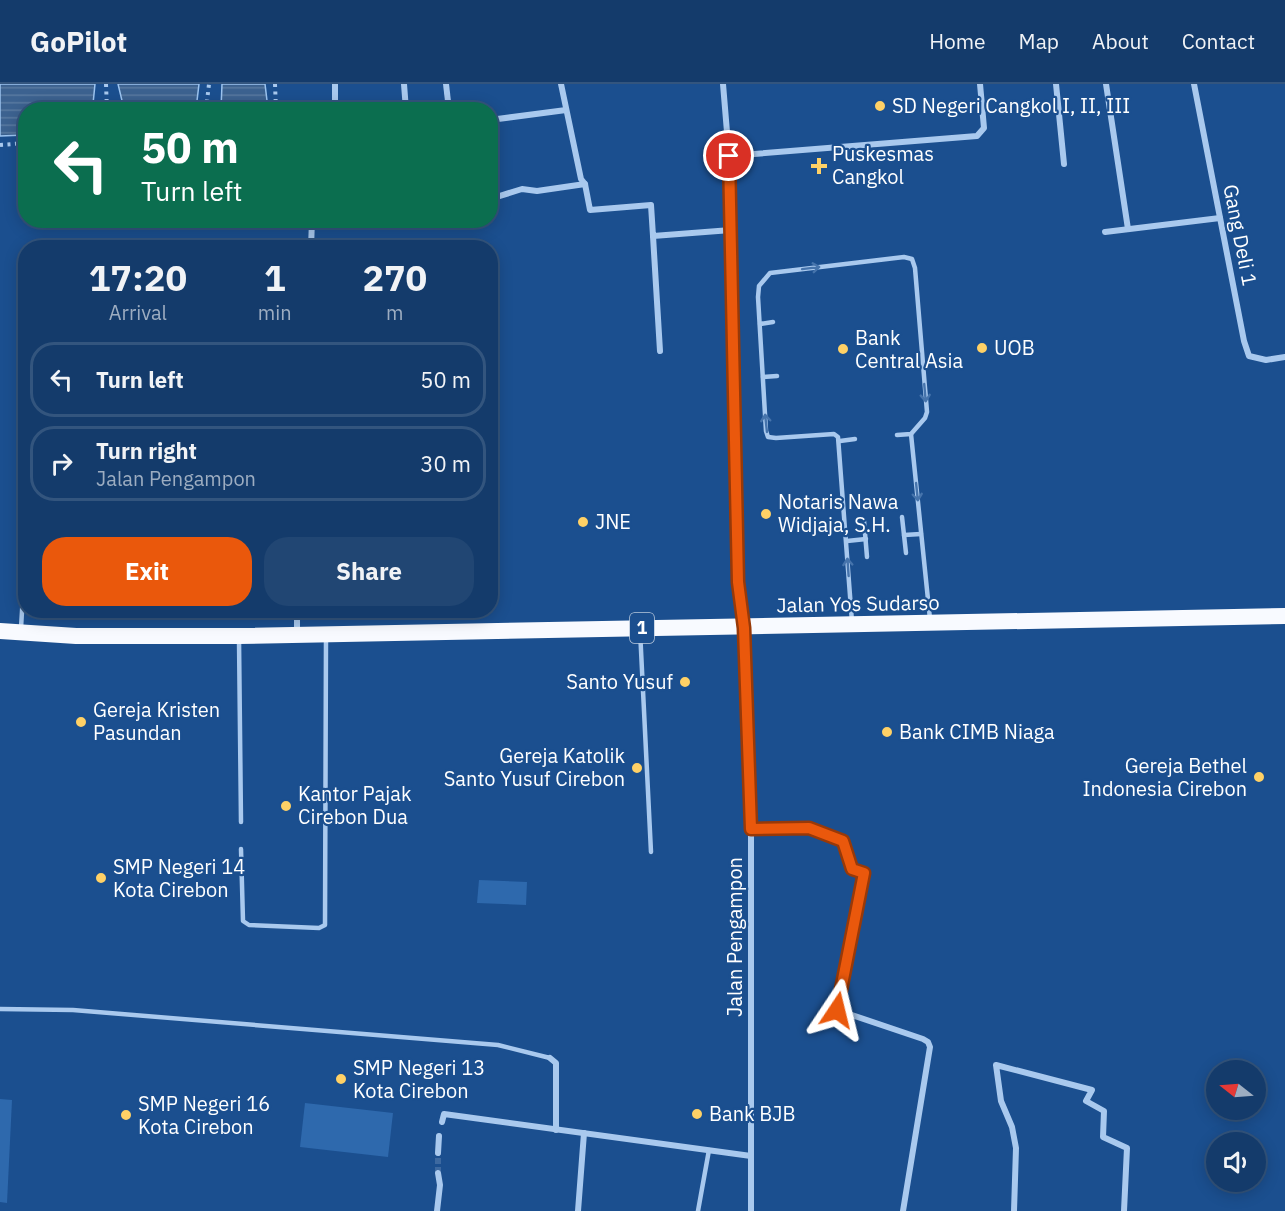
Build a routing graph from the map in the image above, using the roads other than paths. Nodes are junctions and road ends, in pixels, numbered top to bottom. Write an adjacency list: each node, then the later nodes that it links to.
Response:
1 (335, 84): 10 (street)
2 (404, 84): 11 (street)
3 (446, 84): 12 (street)
4 (561, 84): 13 (street)
5 (723, 84): 15 (street, Jalan Pengampon)
6 (980, 84): 15 (street)
7 (1056, 84): 16 (street)
8 (1106, 84): 20 (street)
9 (1194, 84): 19 (street, Gang Deli 1)
10 (335, 102)
11 (405, 102)
12 (448, 102)
13 (566, 110): 14 (street); 17 (street)
14 (498, 119)
15 (729, 156): 21 (street, Jalan Pengampon)
16 (1064, 164)
17 (585, 184): 18 (street); 23 (street)
18 (498, 196)
19 (1220, 218): 20 (street); 27 (street, Gang Deli 1)
20 (1128, 229): 22 (street)
21 (731, 230): 23 (street); 48 (street, Jalan Pengampon)
22 (1105, 232)
23 (653, 236): 26 (street)
24 (773, 322): 25 (lane)
25 (760, 324): 29 (lane); 30 (lane, one-way to 30)
26 (660, 351)
27 (1285, 357)
28 (777, 376): 29 (lane)
29 (763, 377): 33 (lane, one-way to 29)
30 (911, 434): 31 (lane); 36 (lane, one-way to 36)
31 (897, 435)
32 (855, 439): 33 (lane)
33 (840, 441): 39 (lane)
34 (902, 517): 37 (lane)
35 (864, 521): 38 (lane)
36 (921, 534): 37 (lane); 45 (lane)
37 (904, 535): 40 (lane)
38 (866, 539): 39 (lane); 41 (lane)
39 (847, 541): 46 (lane, one-way to 39)
40 (906, 553)
41 (867, 556)
42 (1285, 616): 45 (highway, Jalan Yos Sudarso / 1)
43 (22, 618): 50 (lane)
44 (297, 618): 51 (street)
45 (930, 624): 46 (highway, Jalan Yos Sudarso / 1)
46 (852, 625): 48 (highway, Jalan Yos Sudarso / 1)
47 (640, 628): 48 (highway, Jalan Yos Sudarso / 1); 52 (highway, Jalan Yos Sudarso / 1); 57 (lane)
48 (744, 628): 55 (street, Jalan Pengampon)
49 (0, 631): 50 (highway, Jalan Yos Sudarso / 1)
50 (21, 633): 53 (highway, Jalan Yos Sudarso / 1)
51 (297, 634): 52 (highway, Jalan Yos Sudarso / 1); 53 (highway, Jalan Yos Sudarso / 1)
52 (326, 634): 56 (lane)
53 (239, 636): 54 (lane)
54 (241, 822)
55 (751, 829): 66 (street, Jalan Pengampon); 72 (street)
56 (241, 849)
57 (651, 852)
58 (0, 1009): 59 (lane)
59 (550, 1058): 61 (street)
60 (442, 1122): 61 (street)
61 (556, 1130): 62 (street)
62 (584, 1133): 64 (street); 69 (street)
63 (439, 1136): 65 (street)
64 (709, 1150): 66 (street); 70 (lane)
65 (438, 1153)
66 (751, 1156): 71 (street, Jalan Pengampon)
67 (438, 1173): 68 (street)
68 (437, 1211)
69 (578, 1211)
70 (698, 1211)
71 (751, 1211)
72 (903, 1211)
73 (1014, 1211): 74 (street)
74 (1124, 1211)

